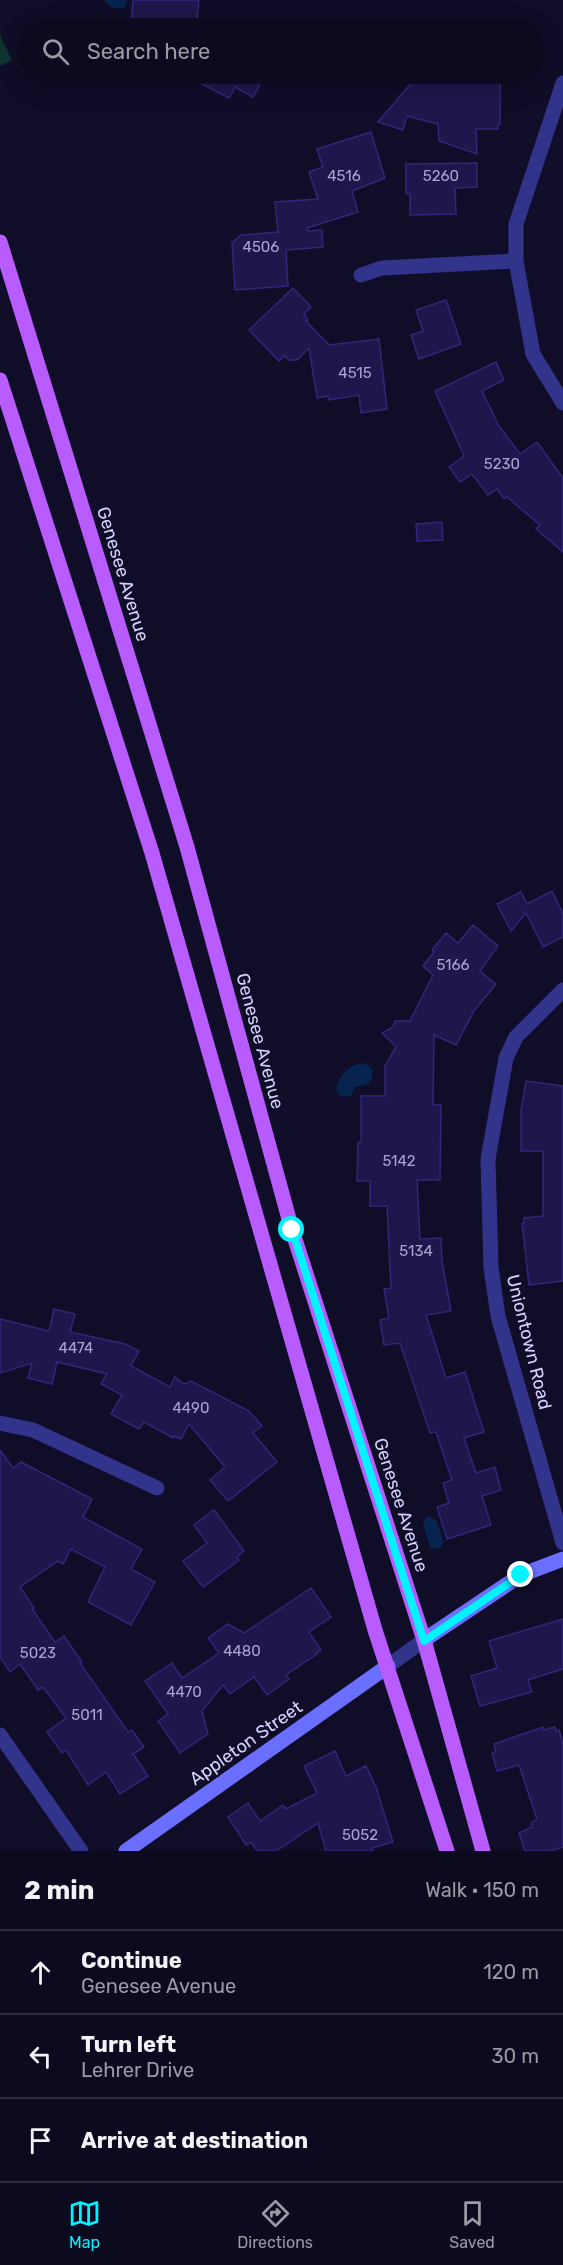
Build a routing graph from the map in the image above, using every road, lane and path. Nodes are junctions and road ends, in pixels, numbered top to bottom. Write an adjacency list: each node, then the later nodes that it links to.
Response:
1 (563, 82): 3 (street)
2 (0, 242): 12 (main road, Genesee Avenue)
3 (516, 261): 4 (street); 6 (street)
4 (361, 275)
5 (0, 380): 13 (main road)
6 (563, 402)
7 (563, 990): 10 (street, Uniontown Road)
8 (0, 1423): 9 (street)
9 (157, 1488)
10 (563, 1543)
11 (563, 1559): 12 (street)
12 (424, 1641): 13 (street); 18 (main road, Genesee Avenue)
13 (388, 1666): 16 (street, Appleton Street); 17 (main road)
14 (0, 1735): 15 (street)
15 (81, 1851)
16 (126, 1851)
17 (447, 1851)
18 (483, 1851)

